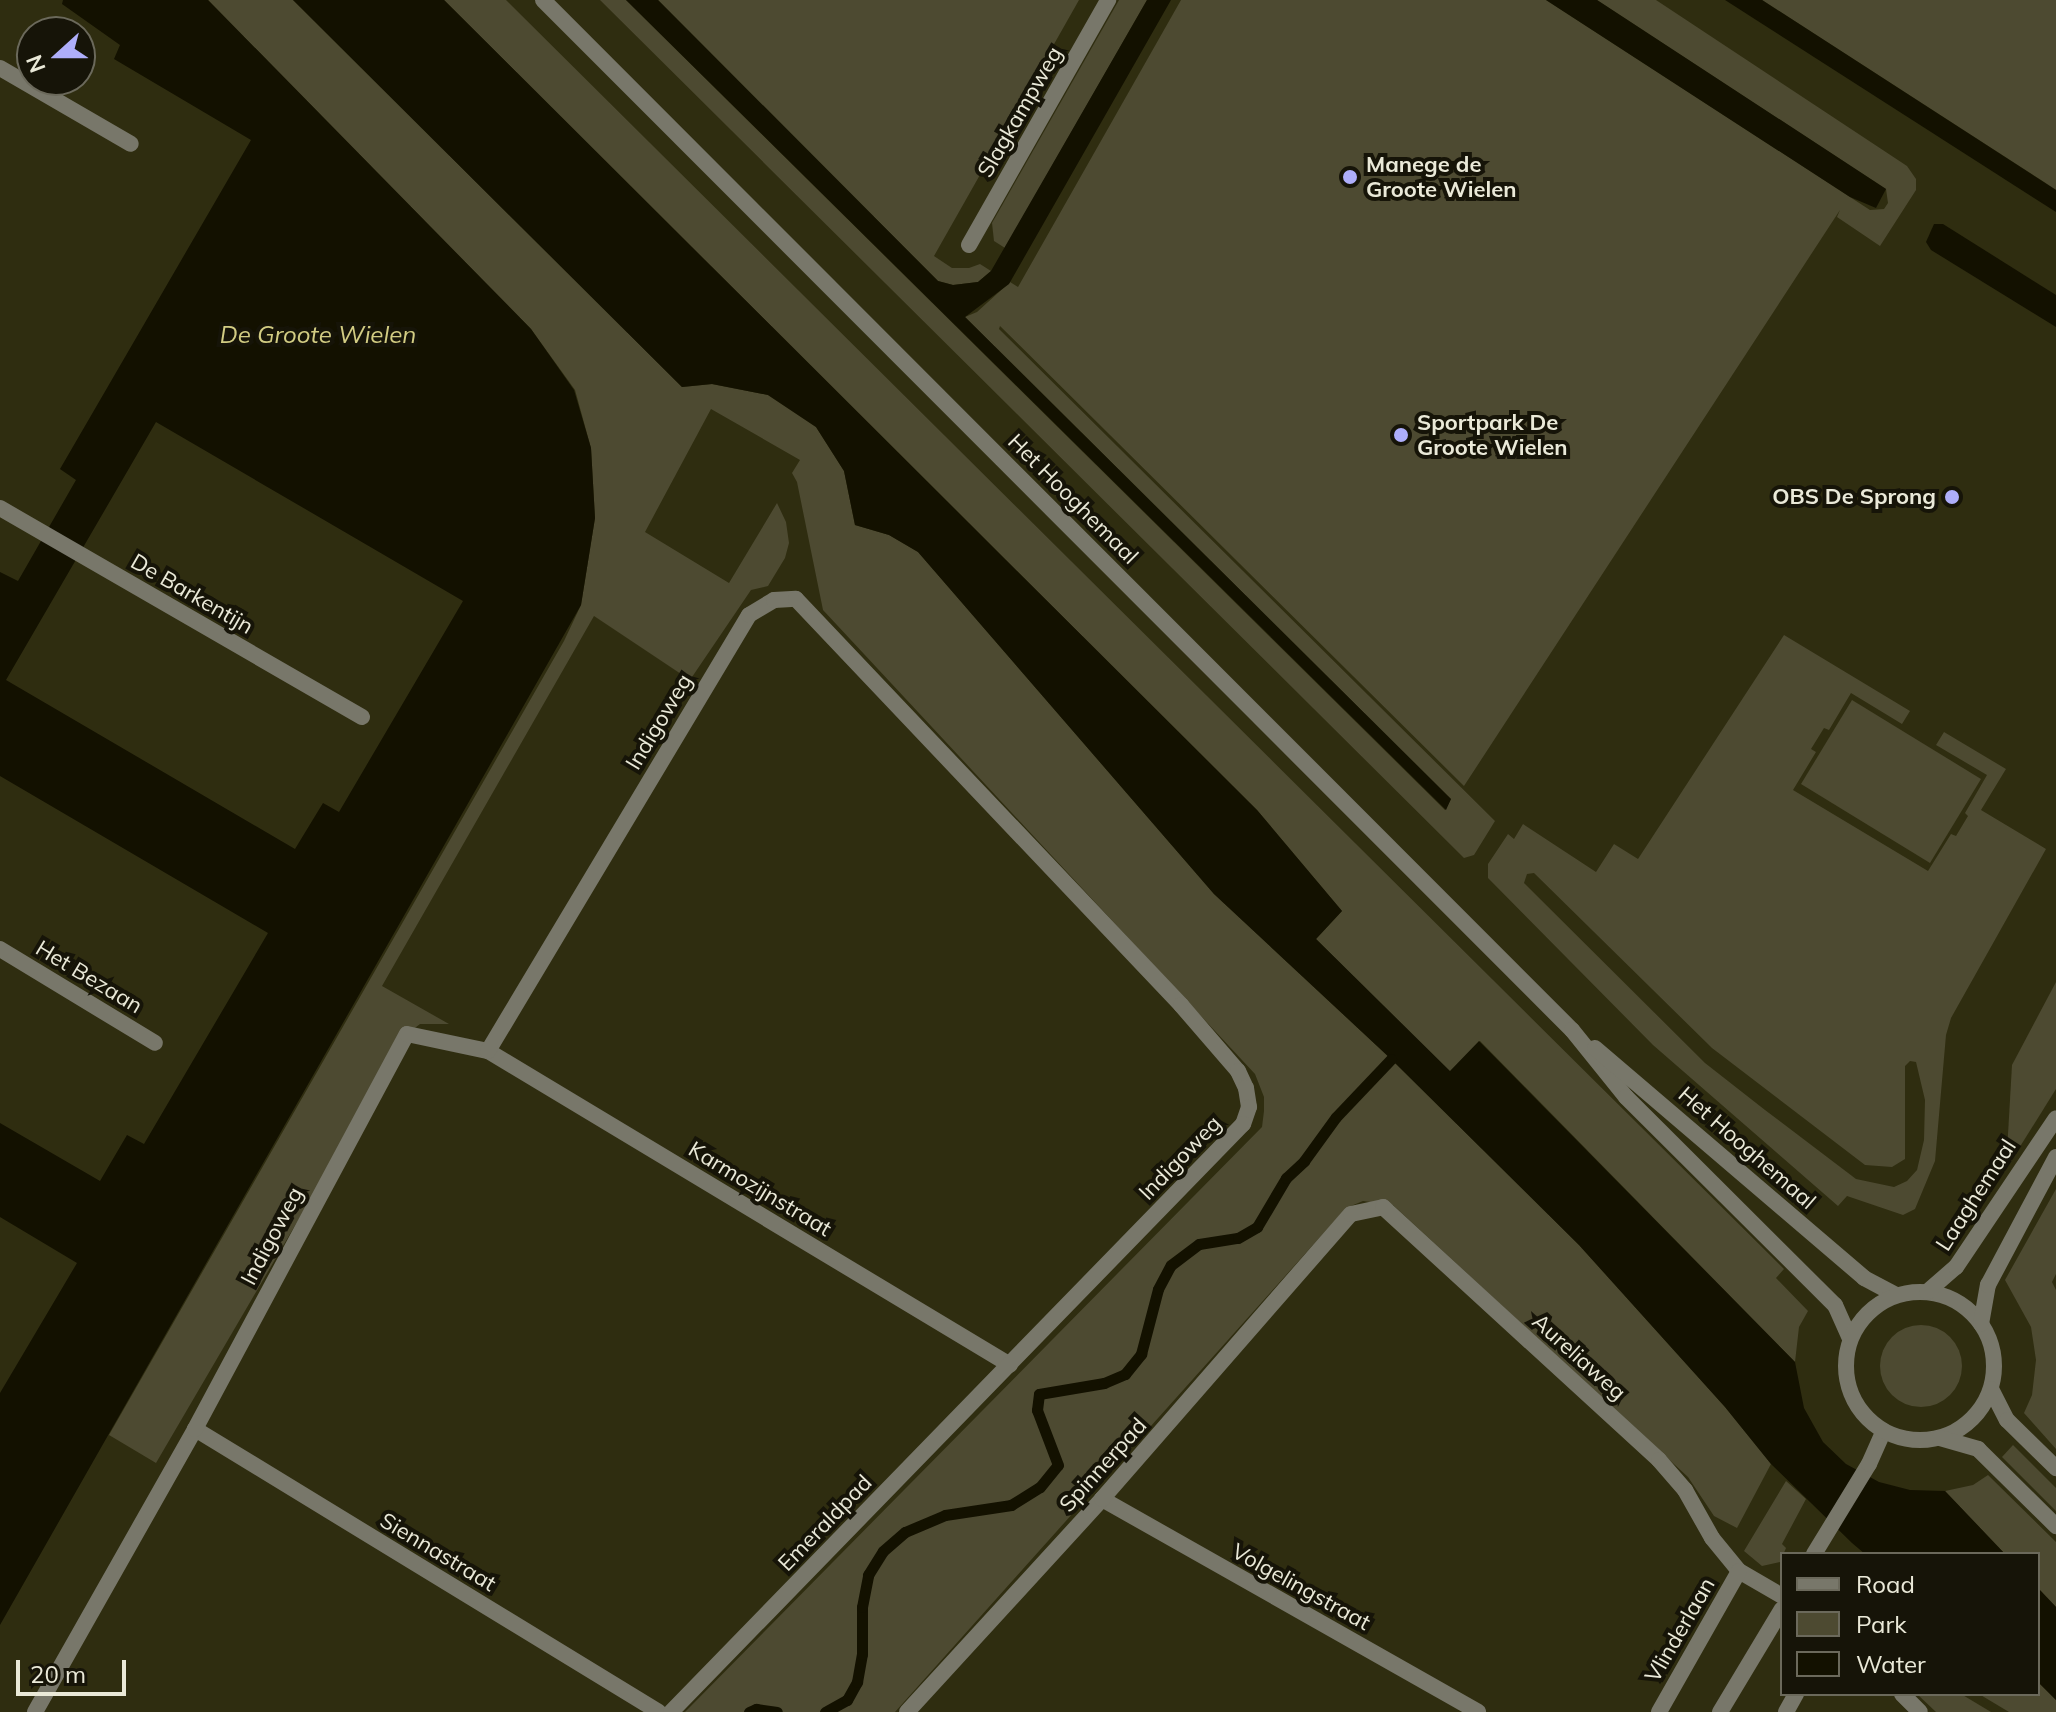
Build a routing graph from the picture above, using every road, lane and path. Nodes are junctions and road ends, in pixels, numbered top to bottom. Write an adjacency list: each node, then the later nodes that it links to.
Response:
1 (543, 0): 9 (street, Het Hooghemaal)
2 (1108, 0): 5 (street, Slagkampweg)
3 (0, 68): 4 (street)
4 (131, 144)
5 (969, 245)
6 (0, 508): 7 (street, De Barkentijn)
7 (362, 717)
8 (0, 949): 10 (street, Het Bezaan)
9 (1572, 1030): 16 (street, Het Hooghemaal); 18 (street, Het Hooghemaal)
10 (155, 1043)
11 (488, 1051): 19 (street, Karmozijnstraat); 19 (street, Indigoweg); 21 (street, Indigoweg)
12 (2056, 1118): 15 (street, Laaghemaal)
13 (2056, 1157): 17 (street)
14 (1327, 1243): 25 (street, Spinnerpad); 28 (street, Aureliaweg)
15 (1927, 1292): 16 (street); 17 (street)
16 (1896, 1295): 18 (street)
17 (1981, 1324): 20 (street)
18 (1850, 1339): 22 (street)
19 (1010, 1365): 34 (street, Emeraldpad)
20 (1991, 1389): 23 (street); 24 (street)
21 (195, 1429): 32 (street, Indigoweg); 33 (street, Siennastraat)
22 (1884, 1431): 23 (street); 27 (street)
23 (1940, 1438): 26 (street)
24 (2056, 1468)
25 (1102, 1499): 35 (street, Spinnerpad); 36 (street, Volgelingstraat)
26 (2056, 1526)
27 (1815, 1552)
28 (1739, 1571): 29 (street, Aureliaweg); 37 (street, Vlinderlaan)
29 (1780, 1595)
30 (1780, 1612): 38 (street)
31 (1904, 1696): 39 (street)
32 (35, 1712)
33 (659, 1712)
34 (671, 1712)
35 (907, 1712)
36 (1478, 1712)
37 (1659, 1712)
38 (1720, 1712)
39 (1920, 1712)

